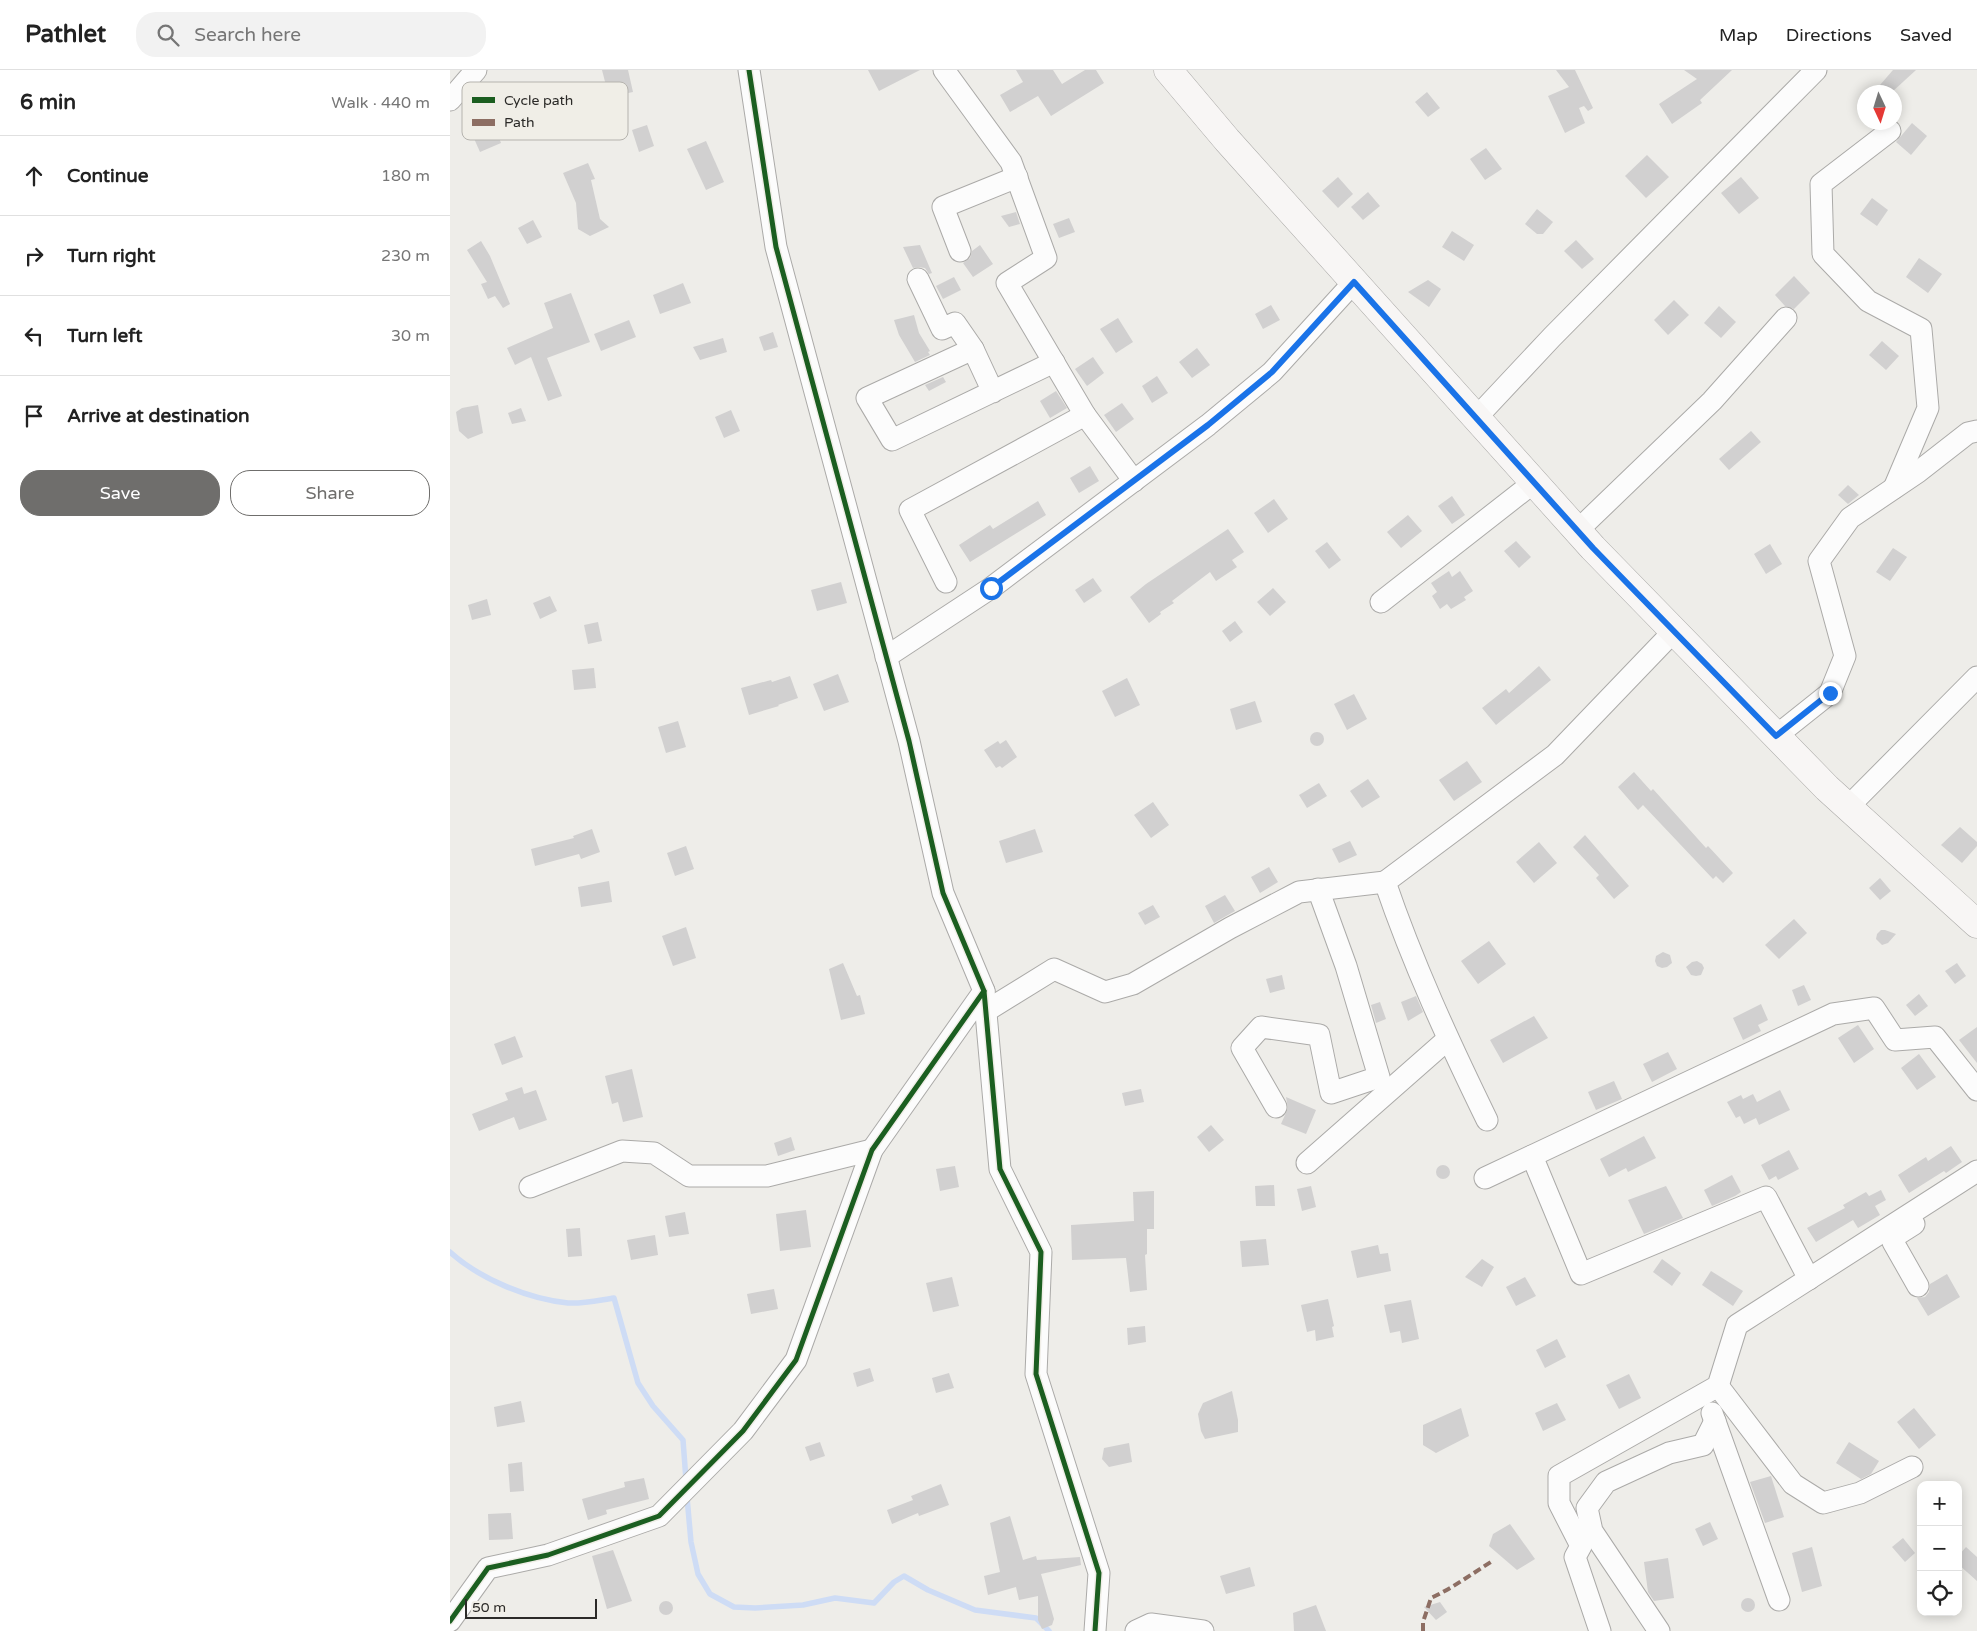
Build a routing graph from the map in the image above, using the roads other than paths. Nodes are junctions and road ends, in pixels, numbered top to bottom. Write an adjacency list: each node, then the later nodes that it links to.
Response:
1 (476, 70): 6 (street)
2 (749, 70): 28 (street)
3 (944, 70): 10 (street)
4 (1168, 70): 13 (main road)
5 (1816, 70): 19 (street)
6 (466, 82)
7 (462, 86): 8 (street)
8 (450, 100)
9 (1890, 131): 23 (street)
10 (1017, 177): 11 (street); 16 (street)
11 (960, 251)
12 (918, 279): 15 (street)
13 (1354, 282): 19 (main road); 21 (street)
14 (1786, 318): 24 (street)
15 (973, 349): 17 (street); 17 (street)
16 (1054, 362): 17 (street); 18 (street)
17 (993, 392)
18 (1085, 415): 21 (street); 25 (street)
19 (1476, 418): 22 (main road)
20 (1977, 431): 23 (street)
21 (1134, 481): 28 (street)
22 (1533, 483): 24 (main road); 26 (street)
23 (1894, 488): 30 (street)
24 (1577, 530): 27 (main road)
25 (946, 582)
26 (1381, 602)
27 (1674, 631): 30 (main road); 32 (street)
28 (886, 657): 35 (street)
29 (1977, 677): 31 (street)
30 (1776, 736): 31 (main road)
31 (1848, 807): 34 (main road)
32 (1385, 882): 33 (street); 36 (street)
33 (1318, 889): 35 (street); 38 (street)
34 (1977, 924)
35 (985, 1001): 40 (street); 55 (street)
36 (1448, 1039): 39 (street); 42 (street)
37 (1977, 1090): 41 (street)
38 (1276, 1107)
39 (1487, 1120)
40 (872, 1150): 46 (street); 54 (street)
41 (1532, 1156): 44 (street); 47 (street)
42 (1307, 1163)
43 (1977, 1171): 47 (street)
44 (1485, 1178)
45 (1977, 1185): 48 (street)
46 (530, 1187)
47 (1809, 1279): 49 (street)
48 (1918, 1286)
49 (1712, 1390): 50 (street); 51 (street); 53 (street)
50 (1715, 1421): 52 (street); 60 (street)
51 (1912, 1467)
52 (1779, 1600)
53 (1594, 1609): 58 (street); 59 (street)
54 (450, 1621)
55 (1095, 1631)
56 (1136, 1631): 57 (street)
57 (1203, 1631)
58 (1593, 1631)
59 (1600, 1631)
60 (1659, 1631)

